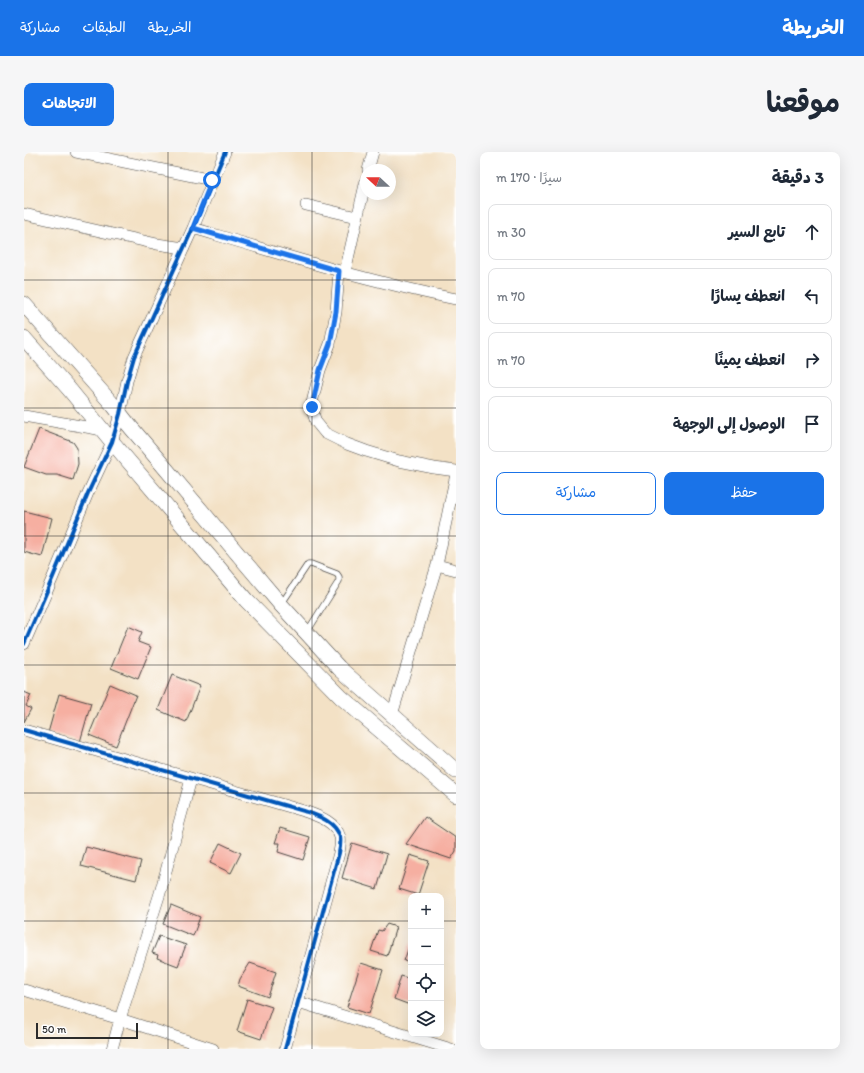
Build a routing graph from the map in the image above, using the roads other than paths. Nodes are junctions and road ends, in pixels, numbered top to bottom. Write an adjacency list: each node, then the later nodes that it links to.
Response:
1 (76, 152): 5 (street)
2 (225, 152): 5 (street)
3 (373, 152): 4 (street)
4 (370, 164)
5 (212, 180): 10 (street)
6 (361, 200): 9 (street)
7 (306, 205): 9 (street)
8 (24, 214): 11 (street)
9 (357, 217): 12 (street)
10 (193, 228): 11 (street); 12 (street)
11 (184, 248): 16 (street)
12 (342, 272): 13 (street); 20 (street)
13 (456, 299)
14 (24, 304): 16 (main road)
15 (24, 338): 18 (main road)
16 (120, 414): 19 (street); 24 (main road)
17 (24, 416): 18 (street)
18 (103, 430): 19 (main road)
19 (112, 442): 26 (street); 31 (main road)
20 (456, 471)
21 (456, 474): 22 (street)
22 (436, 565): 23 (street); 27 (street)
23 (456, 570)
24 (280, 605): 25 (main road); 25 (lane)
25 (307, 634): 27 (main road)
26 (24, 644)
27 (392, 715): 29 (main road)
28 (24, 730): 30 (street)
29 (456, 771)
30 (192, 779): 33 (street); 34 (street)
31 (456, 795)
32 (24, 990): 34 (street)
33 (298, 1002): 37 (street); 38 (street)
34 (120, 1019): 35 (street); 36 (street)
35 (112, 1049)
36 (213, 1049)
37 (285, 1049)
38 (451, 1049)

